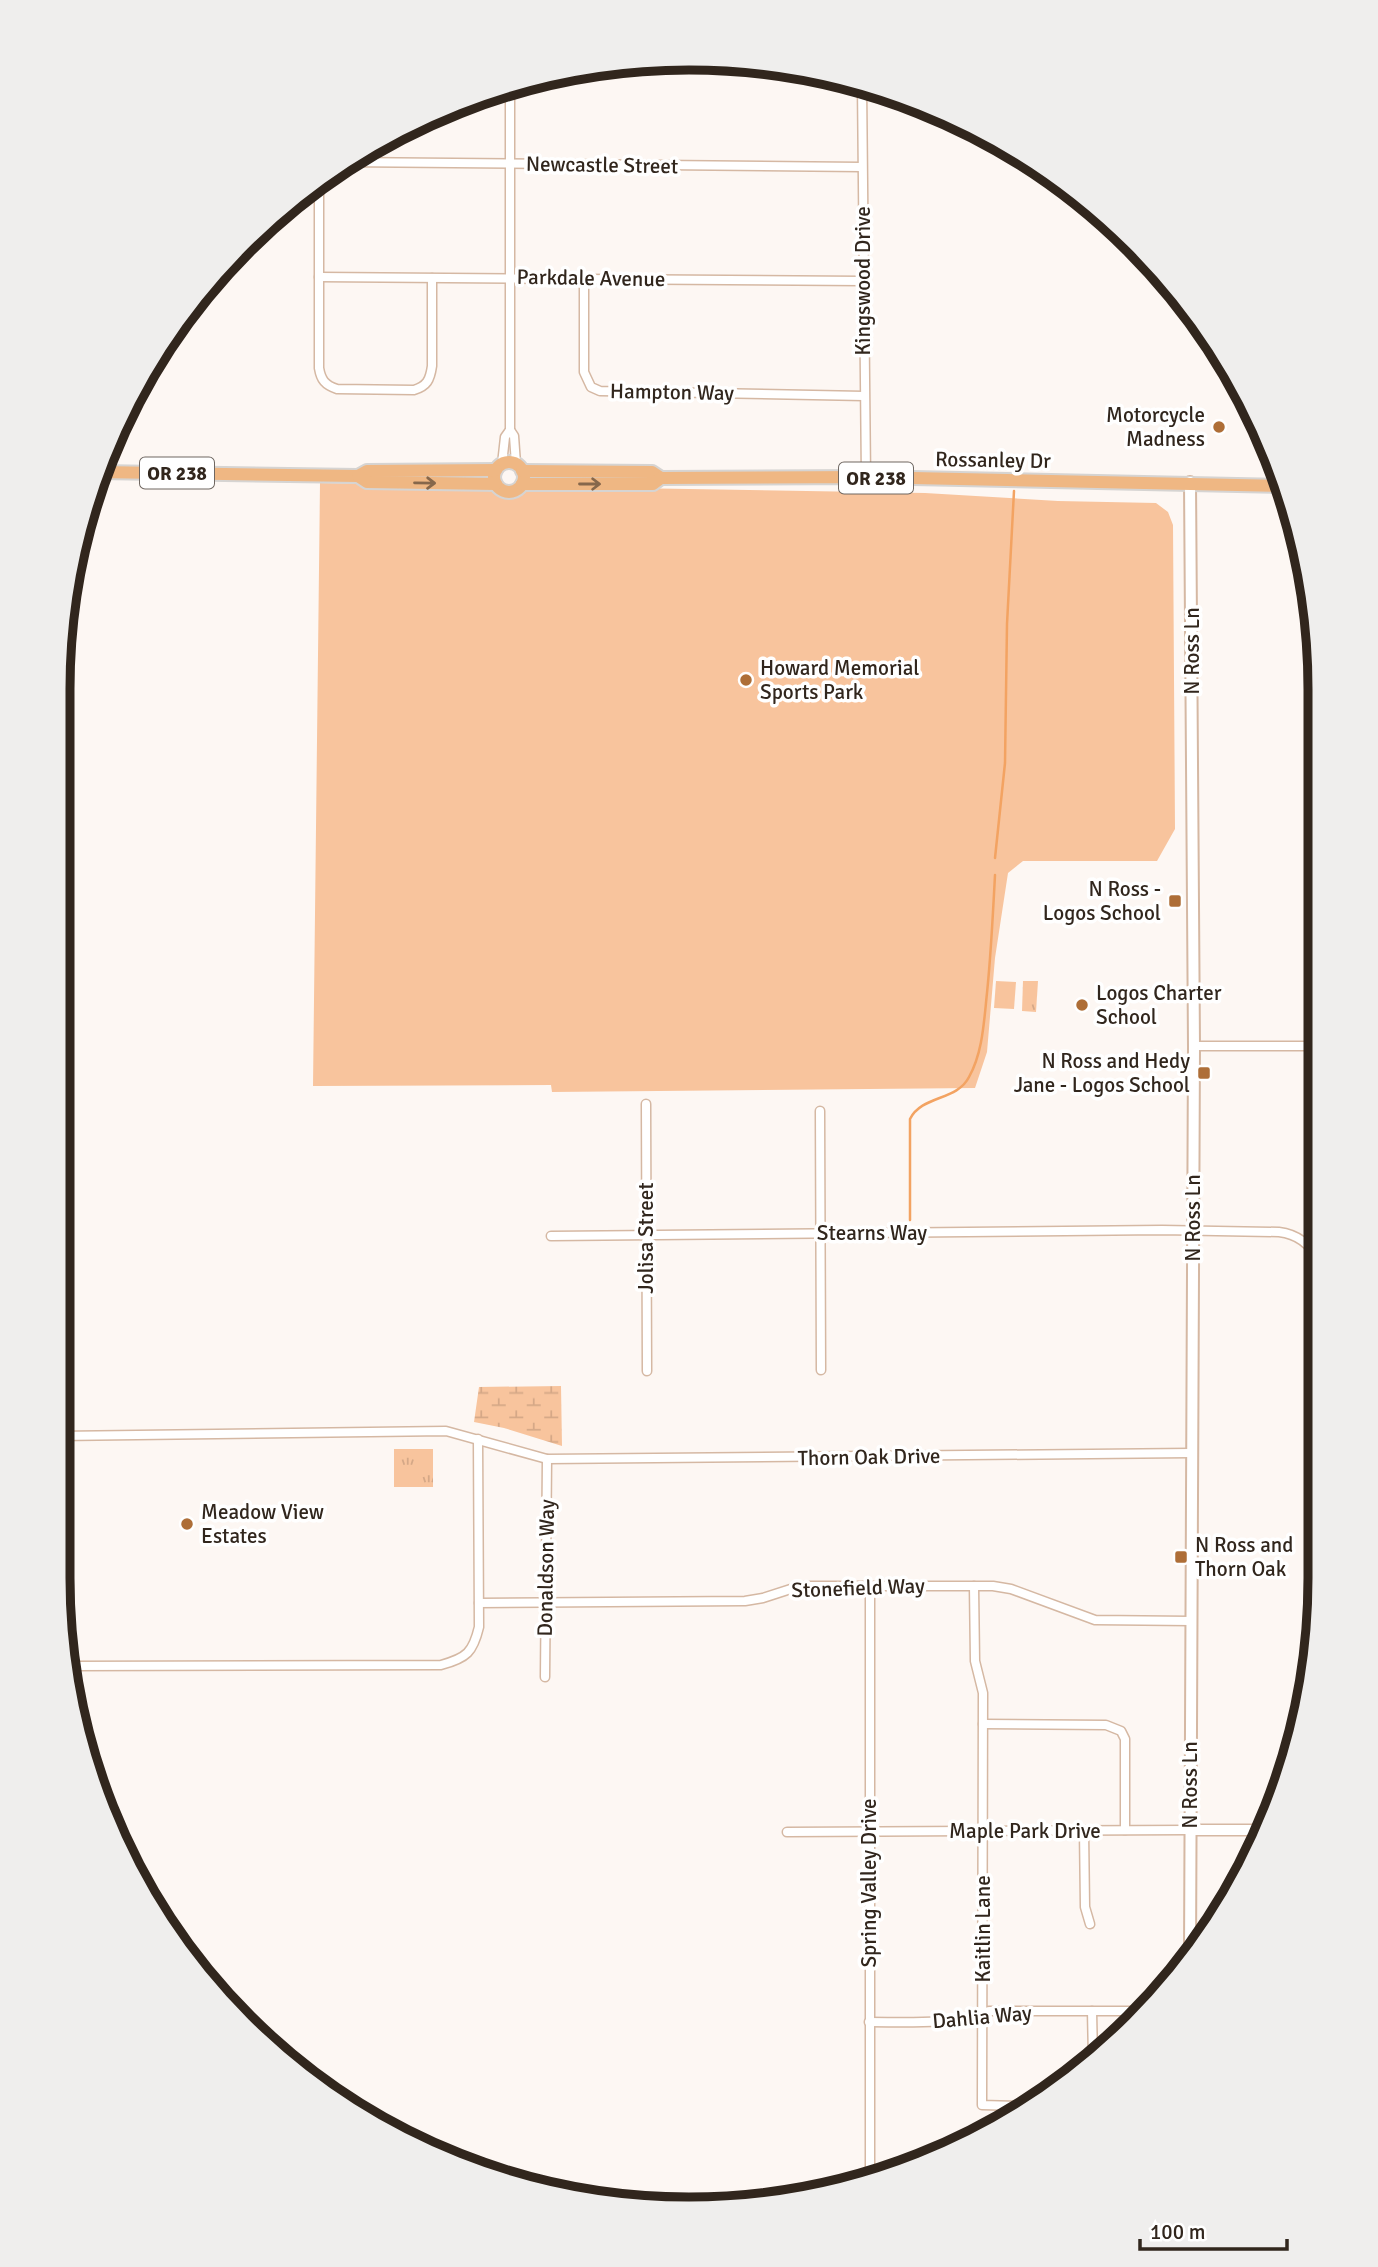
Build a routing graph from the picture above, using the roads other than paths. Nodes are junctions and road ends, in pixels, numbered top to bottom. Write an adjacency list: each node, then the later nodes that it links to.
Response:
1 (862, 95): 5 (street, Kingswood Drive)
2 (510, 97): 4 (street)
3 (365, 162): 4 (street, Newcastle Street)
4 (510, 164): 5 (street, Newcastle Street); 8 (street)
5 (862, 167): 11 (street, Kingswood Drive)
6 (319, 193): 7 (street)
7 (319, 277): 9 (street, Parkdale Avenue); 9 (street)
8 (511, 277): 9 (street, Parkdale Avenue); 10 (street, Parkdale Avenue); 13 (street)
9 (432, 278)
10 (584, 278): 11 (street, Parkdale Avenue); 12 (street, Hampton Way)
11 (863, 281): 12 (street, Kingswood Drive)
12 (864, 396): 16 (street, Kingswood Drive)
13 (510, 430): 15 (street); 15 (street)
14 (110, 472): 15 (main road, OR 238)
15 (509, 473): 16 (main road, Rossanley Dr / OR 238)
16 (866, 477): 17 (main road, Rossanley Dr / OR 238)
17 (1190, 482): 18 (main road, Rossanley Dr / OR 238); 19 (main road, N Ross Ln)
18 (1273, 486)
19 (1194, 1046): 20 (street); 23 (main road, N Ross Ln)
20 (1308, 1046)
21 (646, 1104): 26 (street, Jolisa Street)
22 (820, 1111): 24 (street)
23 (1193, 1230): 24 (street, Stearns Way); 27 (street, Stearns Way); 32 (main road, N Ross Ln)
24 (820, 1233): 26 (street, Stearns Way); 28 (street)
25 (551, 1236): 26 (street, Stearns Way)
26 (645, 1236): 29 (street, Jolisa Street)
27 (1308, 1246)
28 (821, 1370)
29 (647, 1371)
30 (70, 1436): 31 (street, Thorn Oak Drive)
31 (478, 1438): 33 (street, Thorn Oak Drive); 37 (street)
32 (1191, 1453): 33 (street, Thorn Oak Drive); 38 (main road, N Ross Ln)
33 (547, 1459): 36 (street, Donaldson Way)
34 (870, 1586): 35 (street, Stonefield Way); 36 (street, Stonefield Way); 48 (street, Spring Valley Drive)
35 (974, 1586): 38 (street, Stonefield Way); 41 (street, Kaitlin Lane)
36 (545, 1601): 37 (street, Stonefield Way); 40 (street, Donaldson Way)
37 (479, 1602): 39 (street)
38 (1191, 1621): 44 (main road, N Ross Ln)
39 (76, 1666)
40 (545, 1677)
41 (983, 1724): 43 (street); 46 (street, Kaitlin Lane)
42 (1084, 1830): 43 (street, Maple Park Drive); 46 (street, Maple Park Drive); 49 (street)
43 (1125, 1830): 44 (street, Maple Park Drive)
44 (1190, 1830): 45 (street, Maple Park Drive); 50 (main road, N Ross Ln)
45 (1254, 1830)
46 (983, 1831): 48 (street, Maple Park Drive); 53 (street, Kaitlin Lane)
47 (787, 1832): 48 (street, Maple Park Drive)
48 (869, 1832): 54 (street, Spring Valley Drive)
49 (1090, 1924)
50 (1190, 1941)
51 (1092, 2011): 52 (street, Dahlia Way); 53 (street, Dahlia Way); 55 (street)
52 (1132, 2011)
53 (983, 2013): 54 (street, Dahlia Way); 56 (street, Kaitlin Lane)
54 (869, 2022): 57 (street, Spring Valley Drive)
55 (1093, 2047)
56 (1012, 2106)
57 (870, 2170)

